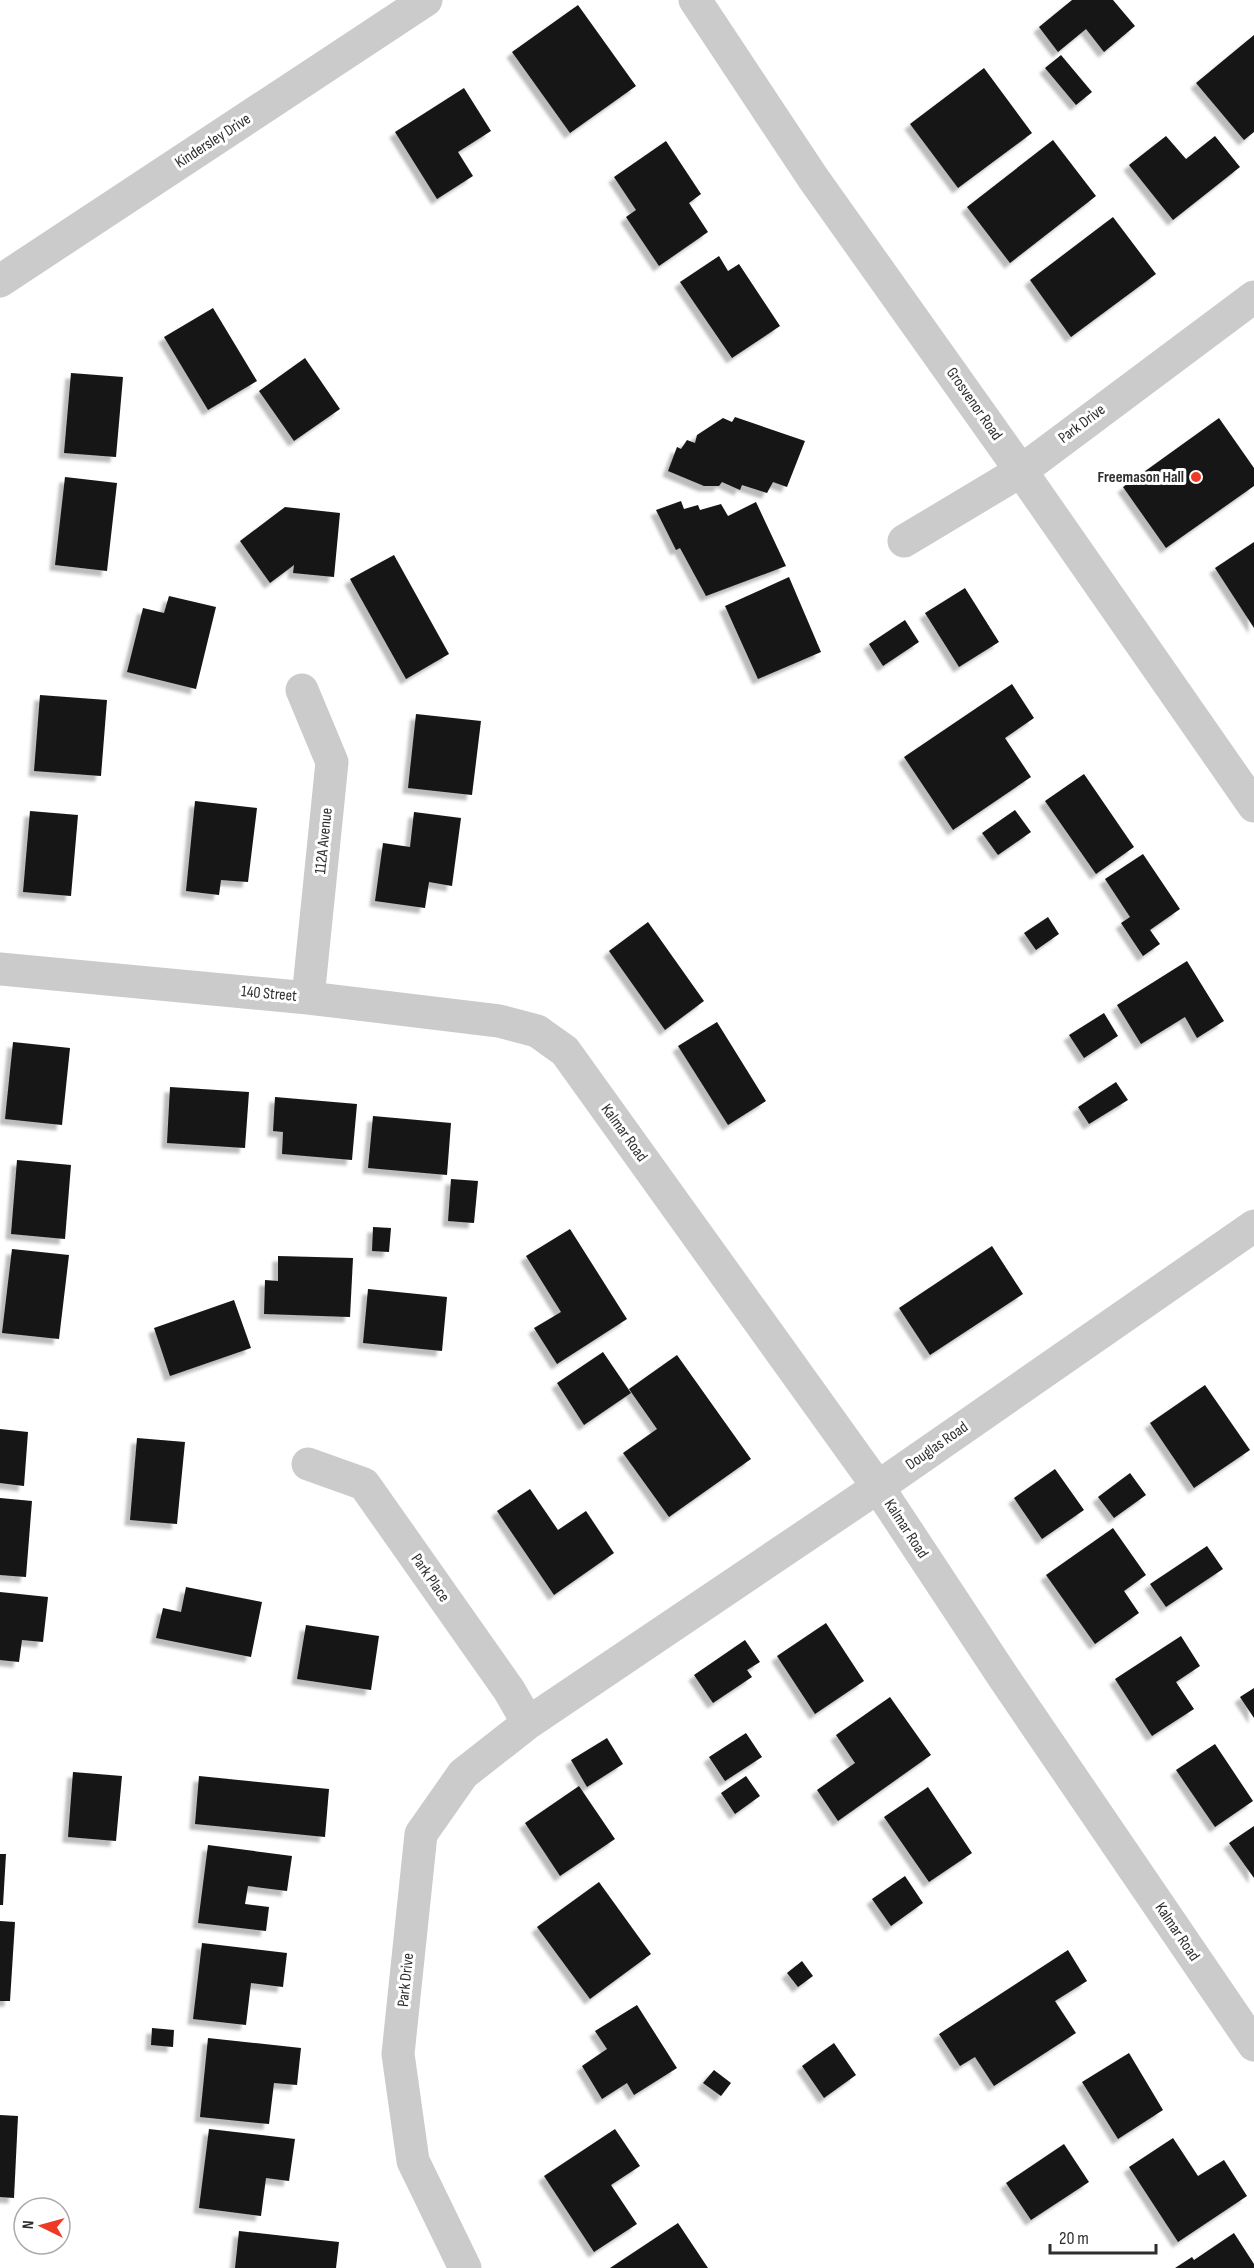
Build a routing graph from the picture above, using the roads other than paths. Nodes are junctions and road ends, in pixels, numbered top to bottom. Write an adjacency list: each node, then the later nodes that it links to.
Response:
1 (426, 0): 3 (street, Kindersley Drive)
2 (695, 0): 5 (street, Grosvenor Road)
3 (0, 281)
4 (1254, 297): 5 (street, Park Drive)
5 (1021, 471): 6 (street, Park Drive); 8 (street, Grosvenor Road)
6 (904, 542)
7 (302, 690): 10 (street, 112A Avenue)
8 (1254, 806)
9 (0, 969): 10 (street, 140 Street)
10 (308, 998): 11 (street, 140 Street)
11 (537, 1031): 14 (street, Kalmar Road)
12 (1254, 1226): 14 (street, Douglas Road)
13 (308, 1464): 15 (street, Park Place)
14 (878, 1486): 15 (street, Douglas Road); 16 (street, Kalmar Road)
15 (528, 1723): 17 (street, Park Drive)
16 (1254, 2045)
17 (465, 2268)

